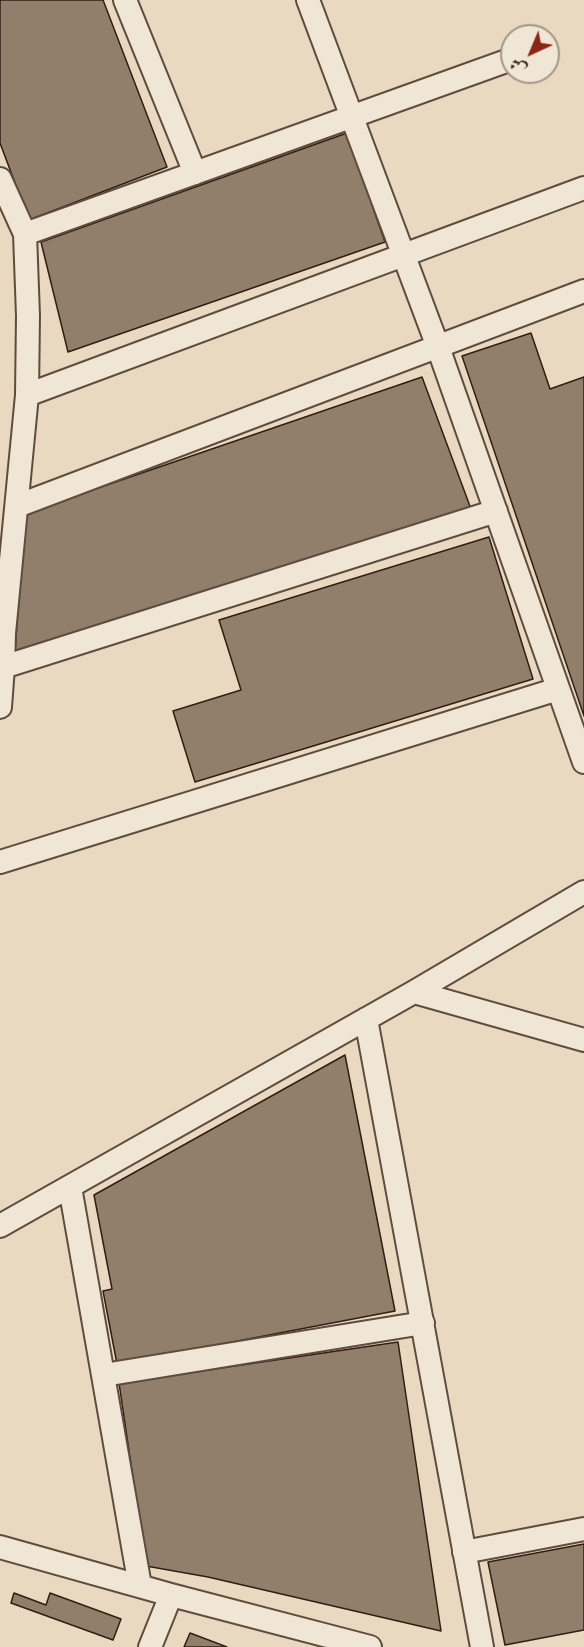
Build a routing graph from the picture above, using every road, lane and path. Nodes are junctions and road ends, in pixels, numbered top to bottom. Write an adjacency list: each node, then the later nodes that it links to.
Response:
1 (125, 0): 5 (street)
2 (308, 0): 4 (street)
3 (500, 63): 4 (street)
4 (352, 116): 5 (street); 9 (street)
5 (195, 173): 8 (street)
6 (0, 179): 8 (street)
7 (584, 188): 9 (street)
8 (25, 234): 12 (street)
9 (404, 255): 11 (street); 12 (street)
10 (584, 291): 11 (street)
11 (438, 347): 13 (street); 14 (street)
12 (27, 395): 13 (street)
13 (17, 506): 15 (street)
14 (496, 511): 16 (street); 17 (street)
15 (2, 633): 16 (street)
16 (3, 667): 18 (street)
17 (558, 689): 19 (street); 20 (street)
18 (0, 707)
19 (584, 762)
20 (0, 862)
21 (584, 891): 22 (street)
22 (414, 992): 23 (street); 24 (street)
23 (366, 1019): 25 (street); 27 (street)
24 (584, 1040)
25 (70, 1186): 26 (street); 28 (street)
26 (0, 1226)
27 (423, 1323): 28 (street); 31 (street)
28 (104, 1375): 32 (street)
29 (584, 1529): 31 (street)
30 (0, 1547): 32 (street)
31 (464, 1552): 36 (street)
32 (140, 1586): 33 (street)
33 (171, 1595): 34 (street); 35 (street)
34 (150, 1647)
35 (370, 1647)
36 (482, 1647)

